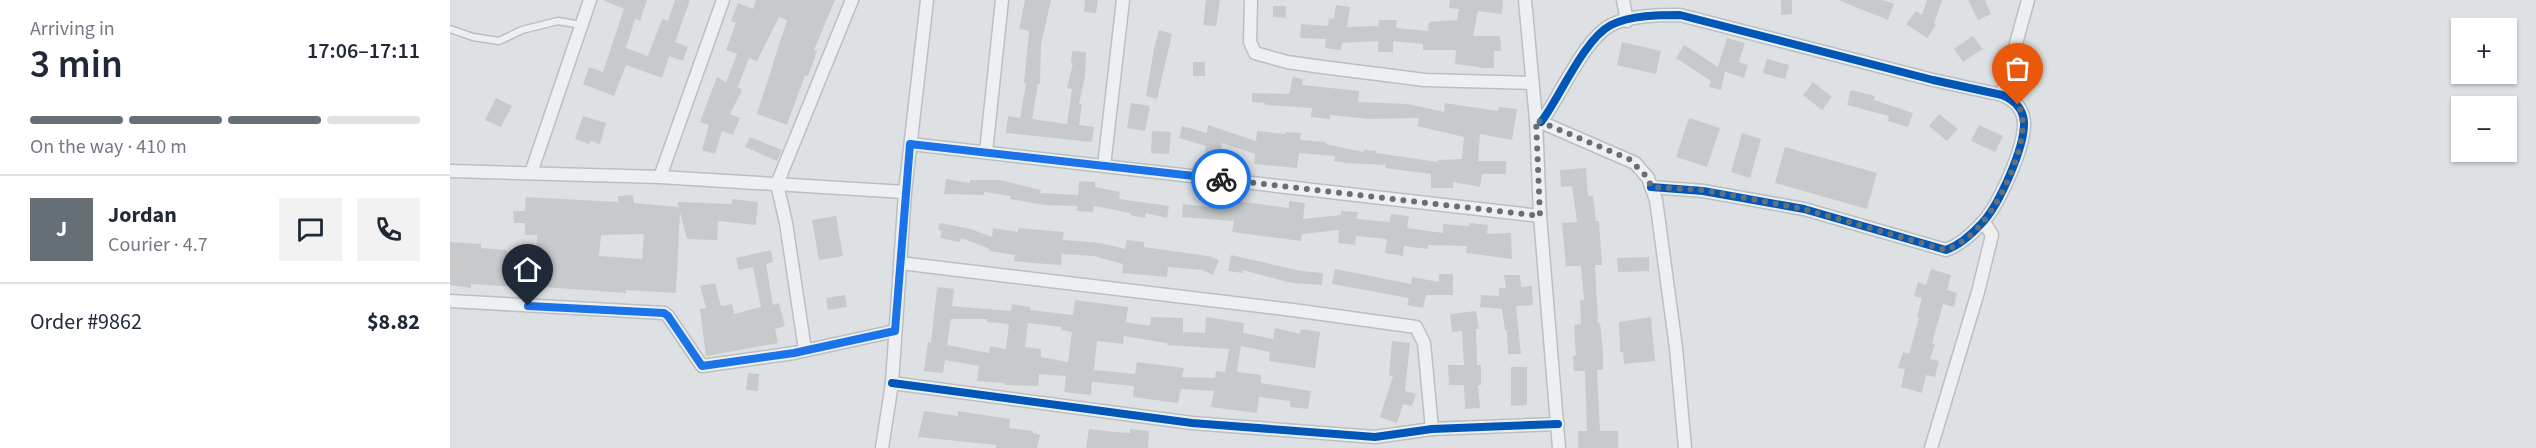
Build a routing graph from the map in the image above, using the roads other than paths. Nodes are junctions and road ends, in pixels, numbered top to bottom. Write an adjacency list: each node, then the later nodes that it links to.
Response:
1 (590, 0): 12 (street)
2 (723, 0): 22 (street)
3 (852, 0): 23 (street)
4 (927, 0): 17 (street)
5 (1002, 0): 18 (street)
6 (1123, 0): 19 (street)
7 (1251, 0): 14 (street)
8 (1525, 0): 14 (street)
9 (1623, 0): 11 (street)
10 (2028, 0): 15 (street)
11 (1627, 21): 15 (street); 16 (street)
12 (581, 25): 13 (lane); 21 (street)
13 (450, 29)
14 (1532, 83): 16 (street)
15 (2002, 95): 27 (street)
16 (1538, 121): 24 (street); 26 (street)
17 (910, 144): 18 (street); 25 (street)
18 (986, 152): 19 (street)
19 (1104, 166): 26 (street)
20 (450, 171): 21 (street)
21 (531, 173): 22 (street)
22 (660, 177): 23 (street)
23 (777, 184): 25 (street); 31 (street)
24 (1651, 187): 27 (street); 37 (street)
25 (905, 192): 28 (street)
26 (1540, 216): 33 (street)
27 (1984, 222): 38 (street)
28 (900, 263): 30 (street); 34 (street)
29 (450, 301): 31 (street)
30 (895, 331): 31 (street); 32 (street)
31 (805, 350)
32 (891, 383): 34 (street); 35 (street)
33 (1558, 424): 34 (street); 36 (street)
34 (1432, 429)
35 (882, 448)
36 (1559, 448)
37 (1685, 448)
38 (1931, 448)

